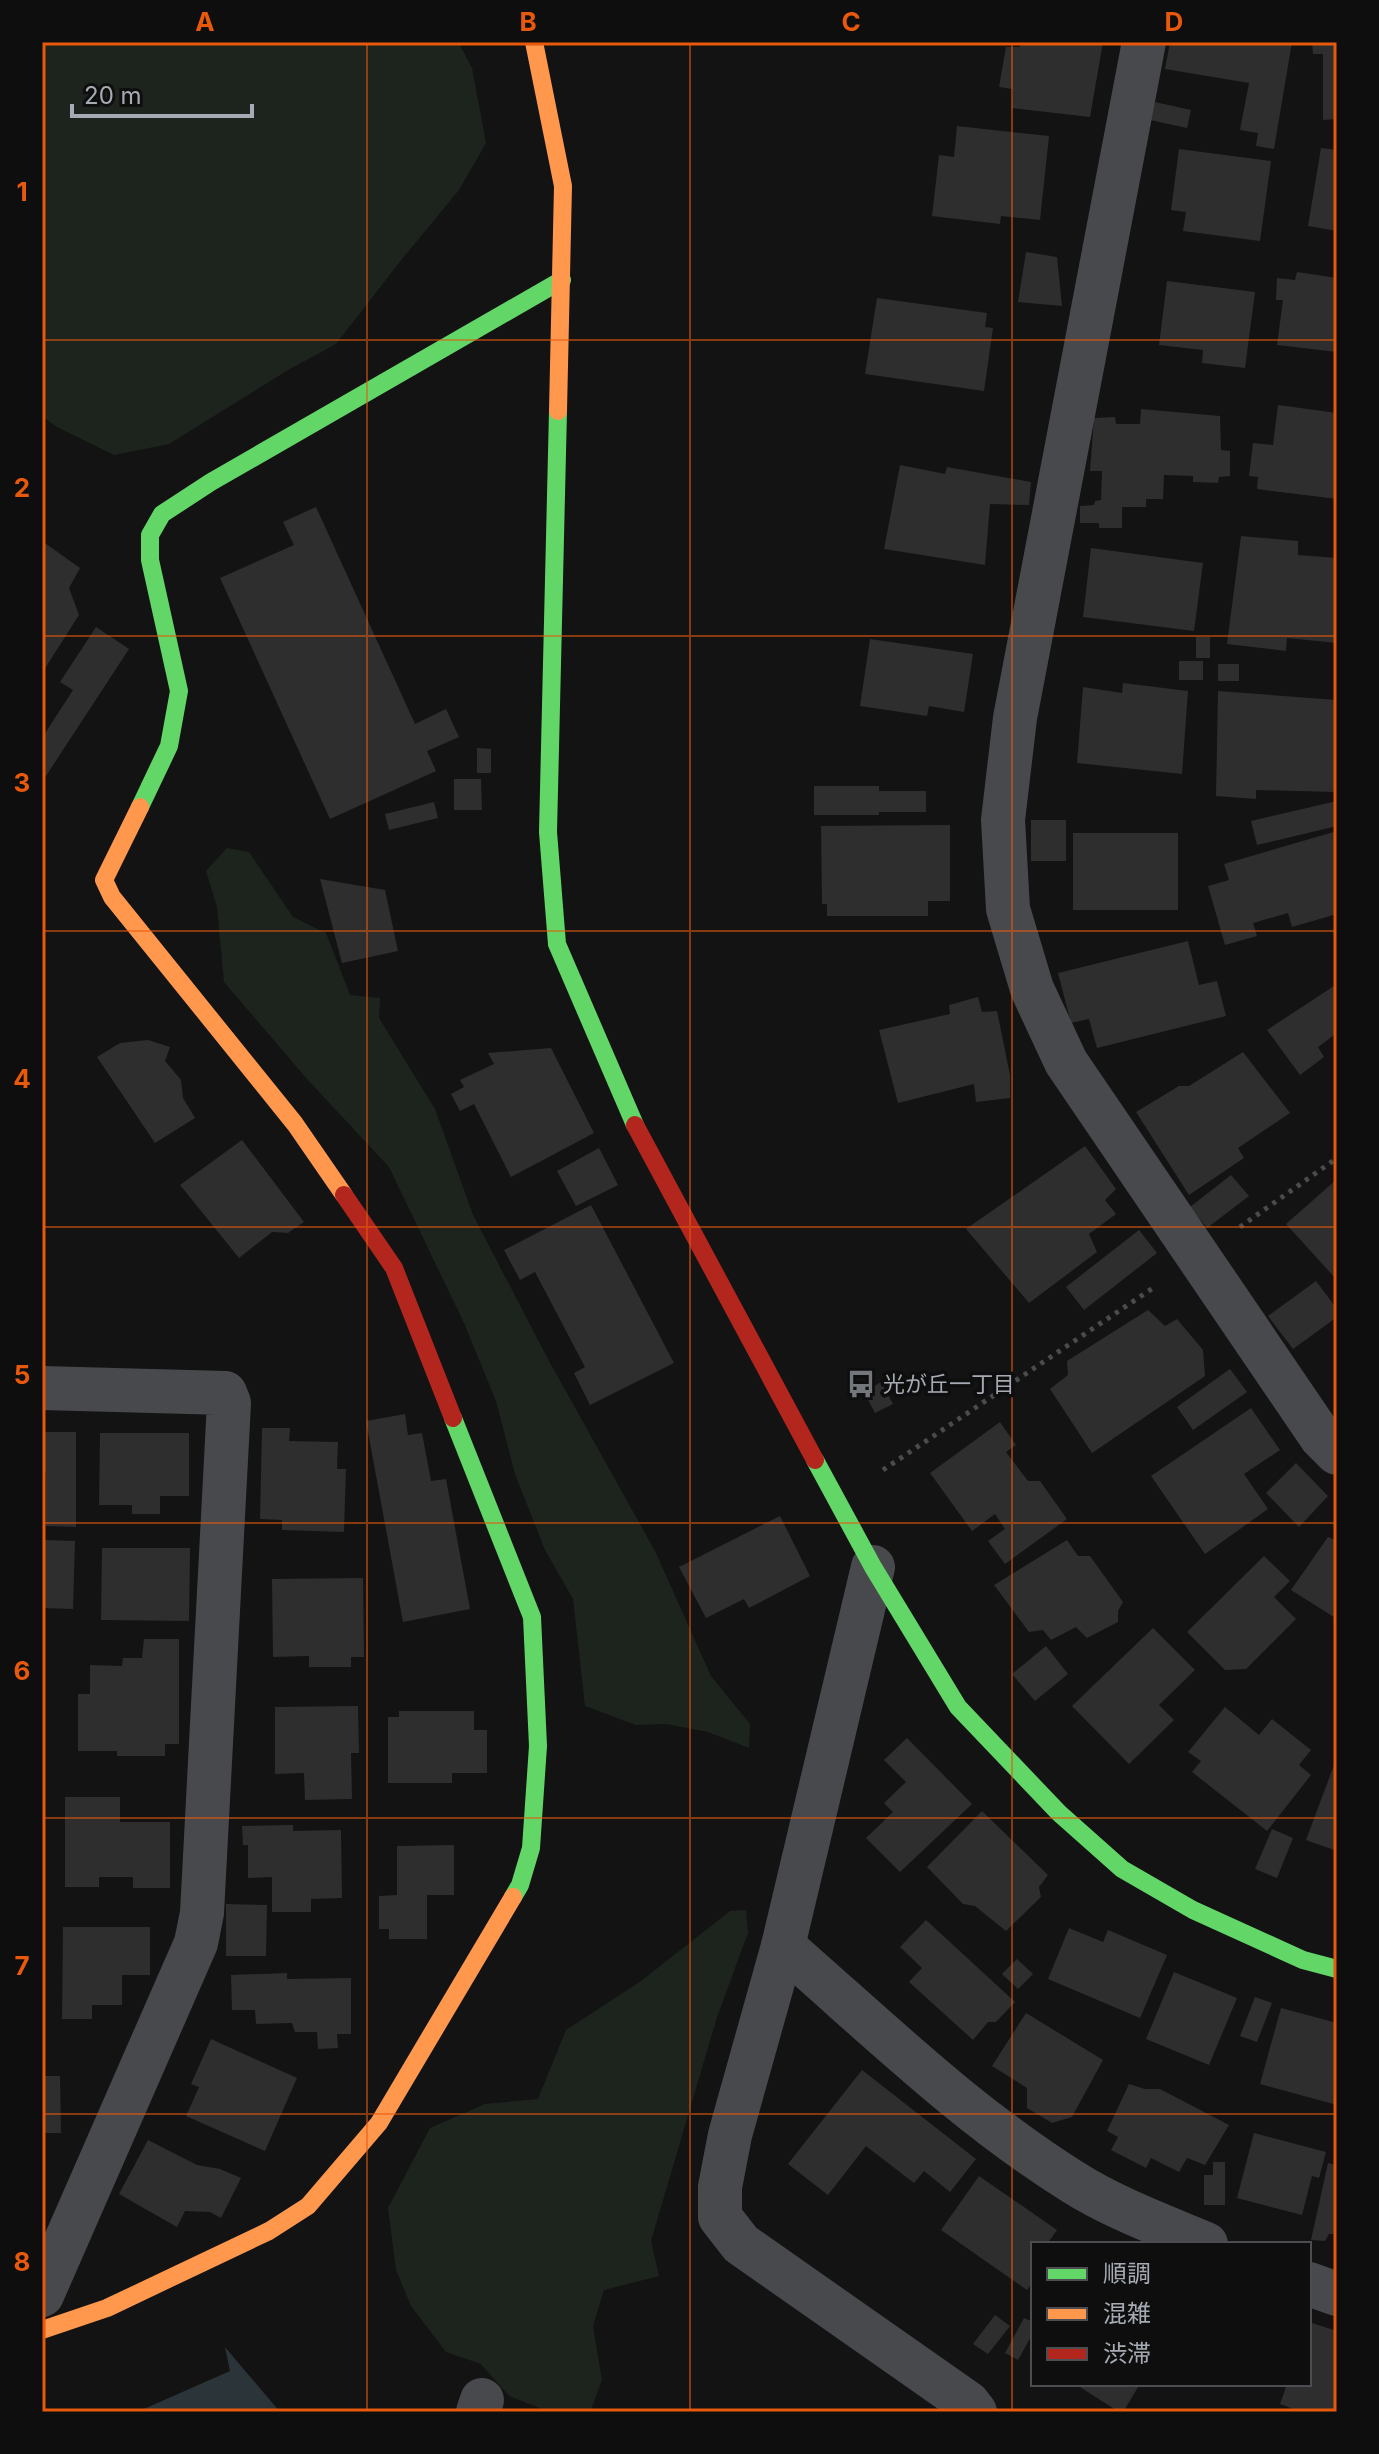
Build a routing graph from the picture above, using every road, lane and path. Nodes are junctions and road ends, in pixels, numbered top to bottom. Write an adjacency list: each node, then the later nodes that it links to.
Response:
1 (534, 42): 3 (street)
2 (1144, 42): 5 (street)
3 (562, 280): 8 (street); 16 (street)
4 (1337, 1158): 5 (path)
5 (1197, 1258): 7 (street); 8 (path)
6 (42, 1388): 15 (street)
7 (1337, 1453)
8 (837, 1500): 9 (street)
9 (873, 1567): 10 (street); 11 (street)
10 (783, 1946): 12 (street); 17 (street)
11 (1337, 1969)
12 (1201, 2242)
13 (1311, 2285): 14 (street)
14 (1337, 2294)
15 (42, 2295)
16 (42, 2330)
17 (975, 2412)

